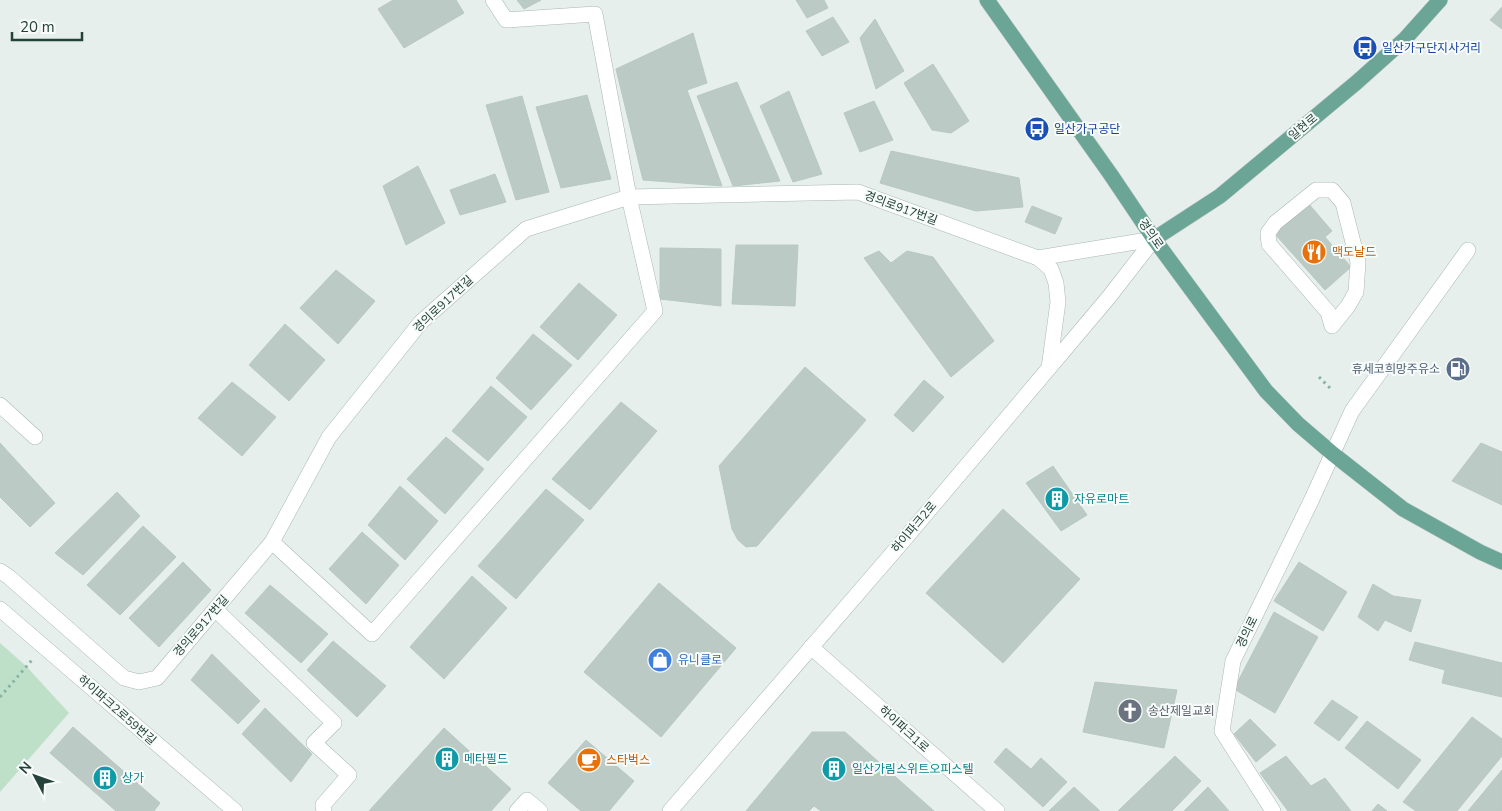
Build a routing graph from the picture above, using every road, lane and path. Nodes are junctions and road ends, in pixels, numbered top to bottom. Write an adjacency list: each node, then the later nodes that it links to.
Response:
1 (493, 0): 4 (street)
2 (987, 0): 5 (main road, 경의로)
3 (1440, 0): 5 (main road, 일현로)
4 (630, 197): 7 (street, 경의로917번길); 15 (street, 경의로917번길); 15 (street)
5 (1154, 239): 7 (street); 9 (street, 하이파크2로); 14 (main road, 경의로)
6 (1468, 250): 14 (street)
7 (1038, 258): 9 (street)
8 (1332, 326): 8 (street)
9 (1049, 368): 20 (street, 하이파크2로)
10 (1319, 377): 11 (path)
11 (1330, 388)
12 (0, 404): 13 (street)
13 (35, 437)
14 (1333, 454): 16 (main road, 경의로); 29 (street, 경의로)
15 (272, 542): 19 (street, 경의로917번길)
16 (1502, 562)
17 (0, 571): 19 (street, 경의로917번길)
18 (0, 609): 23 (street, 하이파크2로59번길)
19 (216, 610): 24 (street)
20 (811, 647): 27 (street, 하이파크2로); 28 (street, 하이파크1로)
21 (33, 658): 22 (path)
22 (0, 697)
23 (235, 811)
24 (324, 811)
25 (516, 811): 26 (street)
26 (540, 811)
27 (670, 811)
28 (997, 811)
29 (1273, 811)

